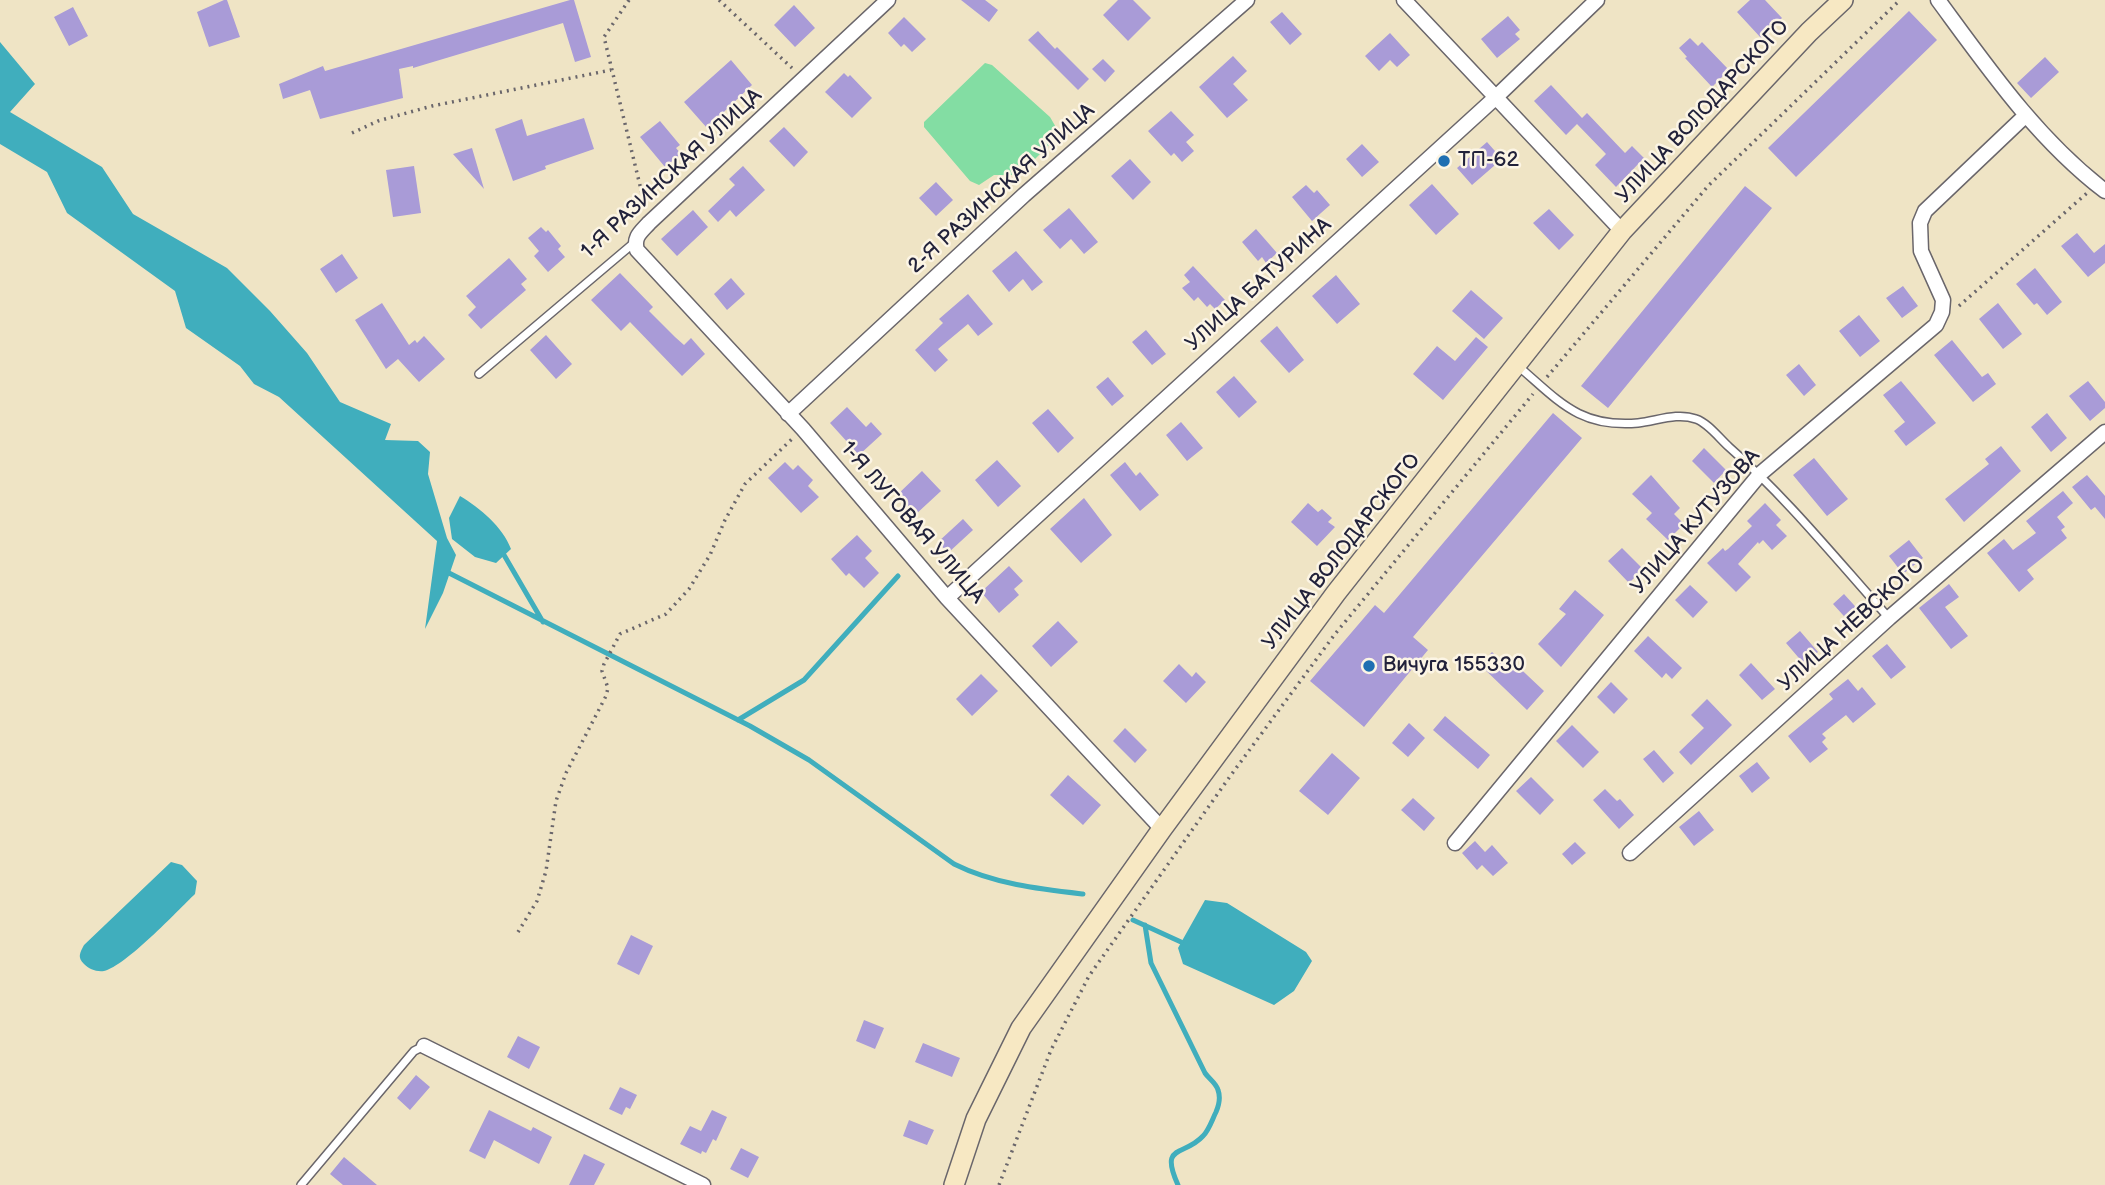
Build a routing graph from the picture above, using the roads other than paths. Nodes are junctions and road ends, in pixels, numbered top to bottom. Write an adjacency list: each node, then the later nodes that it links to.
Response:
1 (888, 0): 11 (street, 1-Я РАЗИНСКАЯ УЛИЦА)
2 (1247, 0): 14 (street, 2-Я РАЗИНСКАЯ УЛИЦА)
3 (1404, 0): 7 (street)
4 (1597, 0): 7 (street, УЛИЦА БАТУРИНА)
5 (1843, 0): 10 (main road, УЛИЦА ВОЛОДАРСКОГО)
6 (1938, 0): 8 (street)
7 (1495, 98): 10 (street); 17 (street, УЛИЦА БАТУРИНА)
8 (2026, 115): 9 (street); 16 (street, УЛИЦА КУТУЗОВА)
9 (2101, 188)
10 (1622, 231): 12 (main road, УЛИЦА ВОЛОДАРСКОГО)
11 (635, 242): 13 (lane, 1-Я РАЗИНСКАЯ УЛИЦА); 14 (street, 1-Я ЛУГОВАЯ УЛИЦА)
12 (1517, 365): 16 (lane); 19 (main road, УЛИЦА ВОЛОДАРСКОГО)
13 (479, 374)
14 (788, 414): 17 (street, 1-Я ЛУГОВАЯ УЛИЦА)
15 (2105, 432): 18 (street, УЛИЦА НЕВСКОГО)
16 (1760, 474): 18 (lane); 20 (street, УЛИЦА КУТУЗОВА)
17 (947, 598): 19 (street, 1-Я ЛУГОВАЯ УЛИЦА)
18 (1889, 618): 21 (street, УЛИЦА НЕВСКОГО)
19 (1162, 829): 25 (main road, УЛИЦА ВОЛОДАРСКОГО)
20 (1455, 843)
21 (1630, 853)
22 (424, 1046): 23 (lane); 24 (street)
23 (301, 1185)
24 (703, 1185)
25 (954, 1185)

